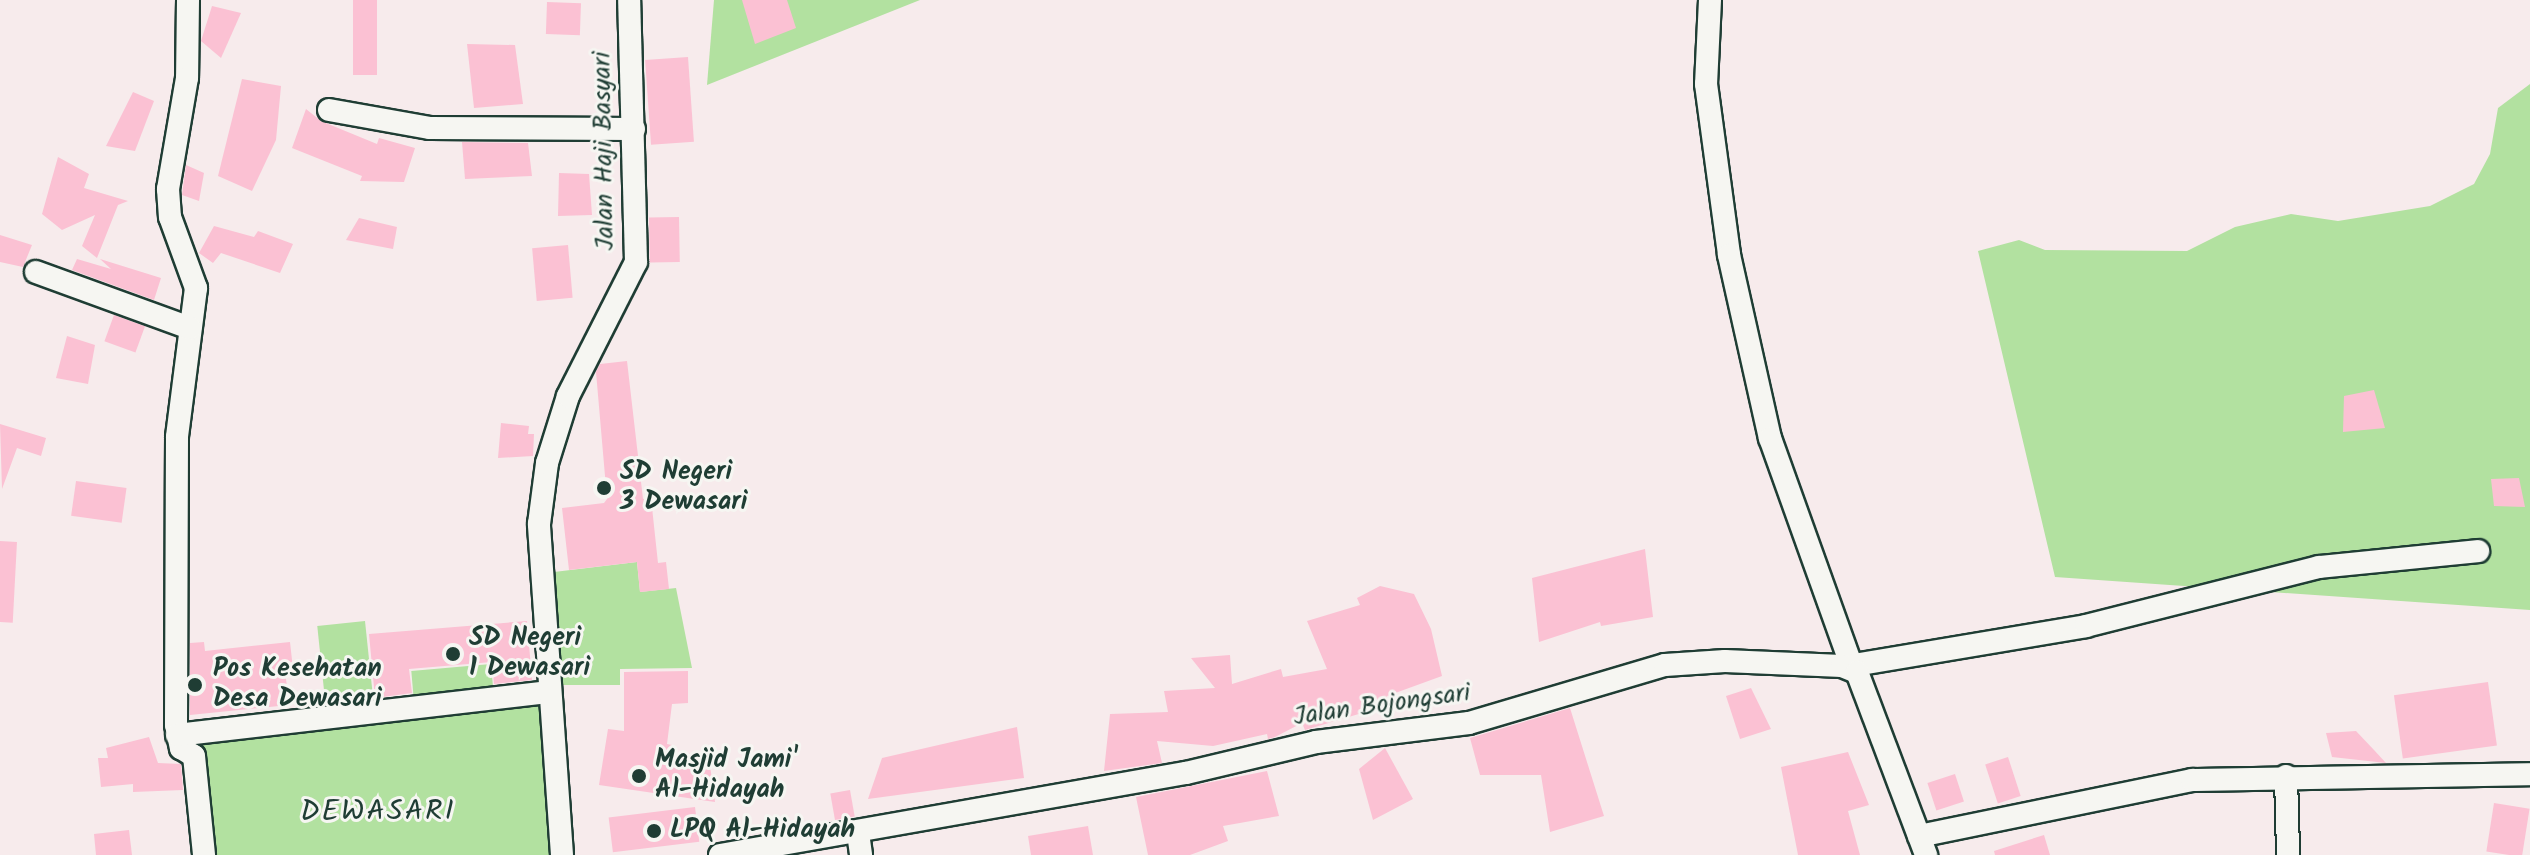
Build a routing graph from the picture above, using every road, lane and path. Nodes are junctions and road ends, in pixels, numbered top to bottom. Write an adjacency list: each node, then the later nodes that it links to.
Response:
1 (188, 0): 7 (street)
2 (629, 0): 5 (street, Jalan Haji Basyari)
3 (1708, 12): 9 (street)
4 (329, 110): 5 (street)
5 (634, 129): 10 (street, Jalan Haji Basyari)
6 (36, 272): 7 (street)
7 (190, 328): 11 (street)
8 (2478, 551): 9 (street, Jalan Bojongsari)
9 (1854, 668): 14 (street, Jalan Bojongsari); 15 (street)
10 (550, 692): 11 (street); 17 (street, Jalan Haji Basyari)
11 (177, 735): 16 (street)
12 (2530, 774): 13 (street)
13 (2286, 776): 15 (street); 19 (street)
14 (860, 844): 18 (street, Jalan Bojongsari)
15 (1923, 846)
16 (204, 855)
17 (562, 855)
18 (720, 855)
19 (2288, 855)

